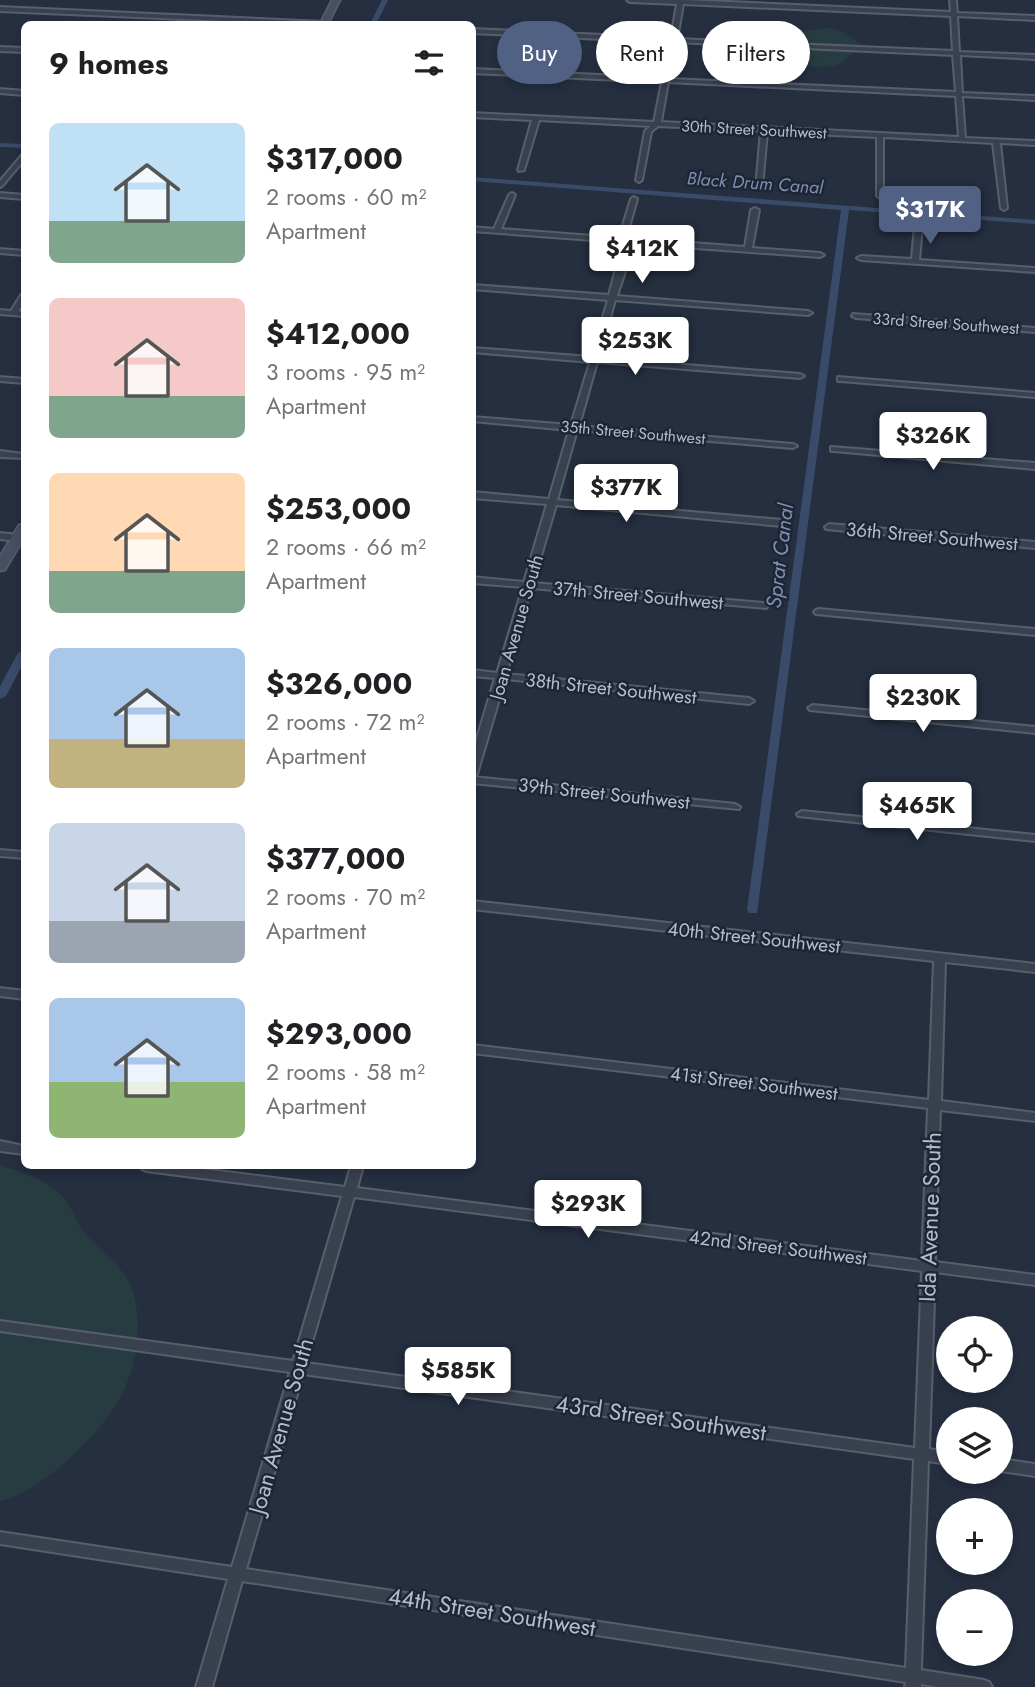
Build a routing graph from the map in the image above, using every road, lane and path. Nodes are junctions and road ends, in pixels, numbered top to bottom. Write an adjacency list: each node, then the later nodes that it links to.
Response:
1 (336, 0): 9 (street)
2 (630, 0): 4 (street)
3 (953, 0): 6 (street)
4 (681, 1): 6 (street); 10 (street)
5 (0, 9): 8 (street)
6 (954, 15): 7 (street); 16 (street)
7 (1035, 18)
8 (259, 21)
9 (326, 21)
10 (677, 21)
11 (476, 31): 12 (street)
12 (596, 37)
13 (688, 41): 16 (street)
14 (0, 49): 15 (street)
15 (21, 50)
16 (956, 53): 17 (street); 24 (street)
17 (1035, 57)
18 (476, 71): 19 (street)
19 (596, 77)
20 (688, 82): 24 (street)
21 (664, 84): 28 (street)
22 (0, 92): 23 (street)
23 (21, 93)
24 (959, 95): 25 (street); 31 (street)
25 (1035, 99)
26 (476, 115): 27 (street, 30th Street Southwest)
27 (536, 118): 28 (street, 30th Street Southwest); 35 (street)
28 (657, 124): 29 (street, 30th Street Southwest); 36 (street)
29 (764, 130): 30 (street, 30th Street Southwest); 38 (street)
30 (880, 136): 31 (street, 30th Street Southwest); 41 (street)
31 (962, 140): 32 (street, 30th Street Southwest)
32 (996, 141): 33 (street, 30th Street Southwest); 44 (street)
33 (1035, 143)
34 (21, 160): 37 (street)
35 (521, 170)
36 (639, 180)
37 (0, 186)
38 (759, 187)
39 (0, 195): 42 (street)
40 (512, 195): 48 (street)
41 (880, 196)
42 (21, 197)
43 (634, 199): 49 (street, Joan Avenue South)
44 (1003, 208)
45 (755, 210): 50 (street)
46 (918, 227): 55 (street)
47 (476, 229): 48 (street)
48 (497, 231): 49 (street)
49 (622, 240): 50 (street); 58 (street, Joan Avenue South)
50 (748, 250): 53 (street)
51 (0, 251): 52 (street)
52 (21, 253)
53 (820, 255)
54 (861, 258): 55 (street)
55 (915, 262): 56 (street)
56 (1035, 270)
57 (476, 287): 58 (street)
58 (612, 298): 62 (street); 67 (street, Joan Avenue South)
59 (21, 301): 61 (street)
60 (0, 312): 61 (street)
61 (13, 313): 63 (street)
62 (808, 313)
63 (21, 314)
64 (856, 316): 65 (street, 33rd Street Southwest)
65 (1035, 330)
66 (476, 350): 67 (street)
67 (594, 360): 68 (street); 74 (street, Joan Avenue South)
68 (800, 376)
69 (0, 379): 71 (street)
70 (841, 379): 72 (street)
71 (21, 382)
72 (1035, 395)
73 (476, 419): 74 (street, 35th Street Southwest)
74 (574, 428): 75 (street, 35th Street Southwest); 81 (street, Joan Avenue South)
75 (793, 446)
76 (834, 449): 79 (street)
77 (0, 454): 78 (street)
78 (21, 456)
79 (1035, 466)
80 (476, 495): 81 (street)
81 (552, 502): 82 (street); 89 (street, Joan Avenue South)
82 (782, 523)
83 (829, 527): 86 (street, 36th Street Southwest)
84 (21, 533): 85 (street); 87 (street)
85 (0, 536)
86 (1035, 545)
87 (0, 567)
88 (476, 580): 89 (street, 37th Street Southwest)
89 (528, 585): 90 (street, 37th Street Southwest); 94 (street, Joan Avenue South)
90 (762, 607)
91 (819, 612): 92 (street)
92 (1035, 632)
93 (476, 674): 94 (street, 38th Street Southwest)
94 (501, 676): 95 (street, 38th Street Southwest); 98 (street, Joan Avenue South)
95 (749, 701)
96 (813, 708): 97 (street)
97 (1035, 730)
98 (476, 760)
99 (476, 780): 100 (street, 39th Street Southwest)
100 (735, 807)
101 (802, 814): 102 (street)
102 (1035, 838)
103 (0, 853): 104 (street)
104 (21, 856)
105 (476, 905): 106 (street, 40th Street Southwest)
106 (940, 958): 107 (street, 40th Street Southwest); 111 (street, Ida Avenue South)
107 (1035, 968)
108 (0, 992): 109 (street)
109 (21, 995)
110 (476, 1049): 111 (street, 41st Street Southwest)
111 (934, 1105): 112 (street, 41st Street Southwest); 118 (street, Ida Avenue South)
112 (1035, 1117)
113 (0, 1146): 114 (street)
114 (21, 1150)
115 (170, 1169): 117 (street, 42nd Street Southwest)
116 (356, 1169): 117 (street, Joan Avenue South)
117 (349, 1191): 118 (street, 42nd Street Southwest); 121 (street, Joan Avenue South)
118 (928, 1266): 119 (street, 42nd Street Southwest); 122 (street, Ida Avenue South)
119 (1035, 1280)
120 (0, 1326): 121 (street, 43rd Street Southwest)
121 (298, 1368): 122 (street, 43rd Street Southwest); 127 (street, Joan Avenue South)
122 (922, 1454): 123 (street, 43rd Street Southwest); 128 (street, Ida Avenue South)
123 (936, 1456)
124 (1013, 1467): 125 (street)
125 (1035, 1470)
126 (0, 1538): 127 (street, 44th Street Southwest)
127 (237, 1574): 128 (street, 44th Street Southwest); 129 (street, Joan Avenue South)
128 (913, 1682): 130 (street, 44th Street Southwest)
129 (204, 1687)
130 (984, 1687)

